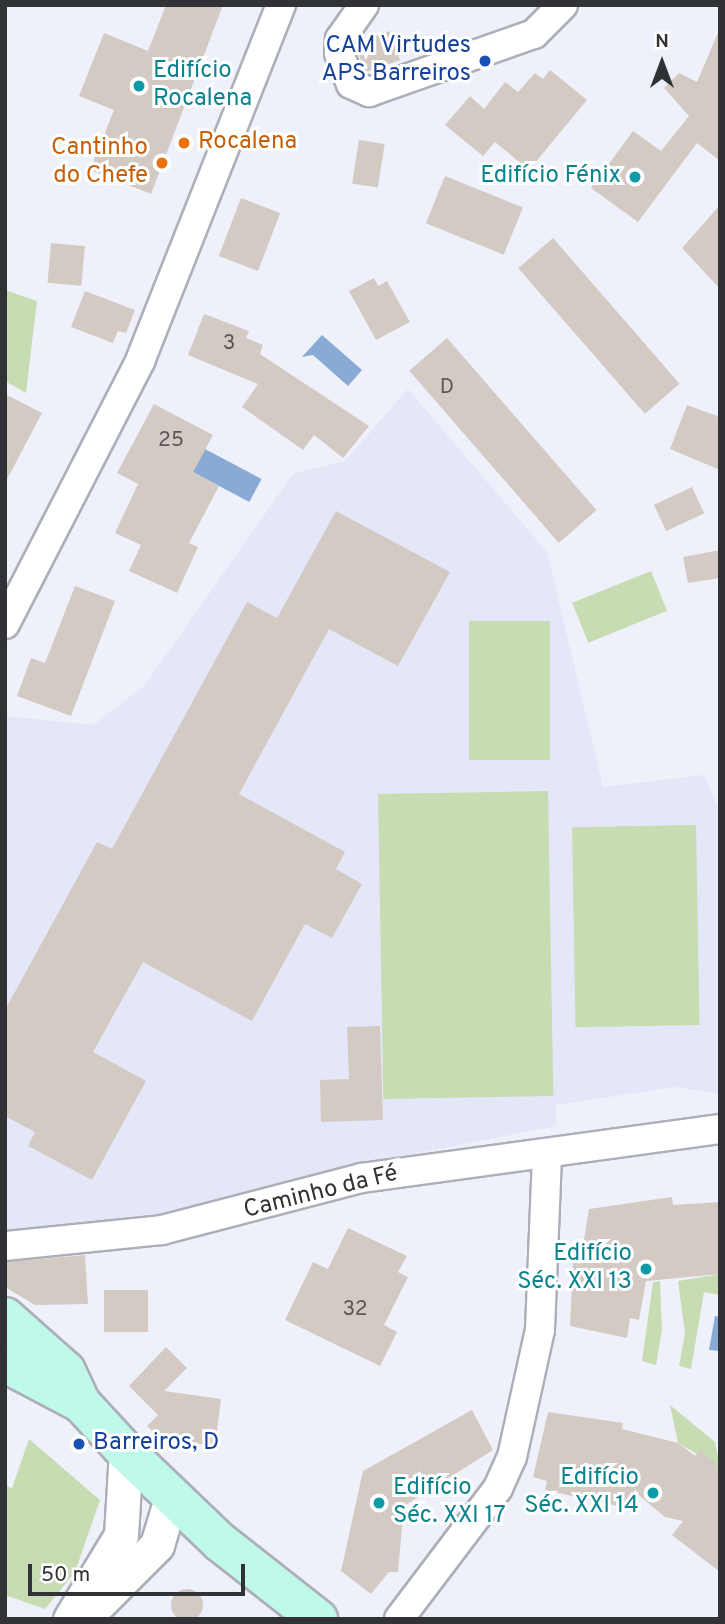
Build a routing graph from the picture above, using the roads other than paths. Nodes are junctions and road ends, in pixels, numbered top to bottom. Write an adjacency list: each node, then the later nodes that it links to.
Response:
1 (281, 5): 4 (street)
2 (364, 5): 3 (street)
3 (563, 5)
4 (5, 624)
5 (720, 1129): 6 (street, Caminho da Fé)
6 (547, 1153): 7 (street, Caminho da Fé); 17 (street)
7 (5, 1246)
8 (5, 1317): 10 (main road)
9 (5, 1363): 10 (main road)
10 (81, 1403): 11 (main road)
11 (126, 1452): 12 (main road); 13 (street)
12 (183, 1524): 13 (street); 15 (street); 16 (main road)
13 (121, 1535): 14 (street)
14 (71, 1619)
15 (82, 1619)
16 (318, 1619)
17 (399, 1619)

